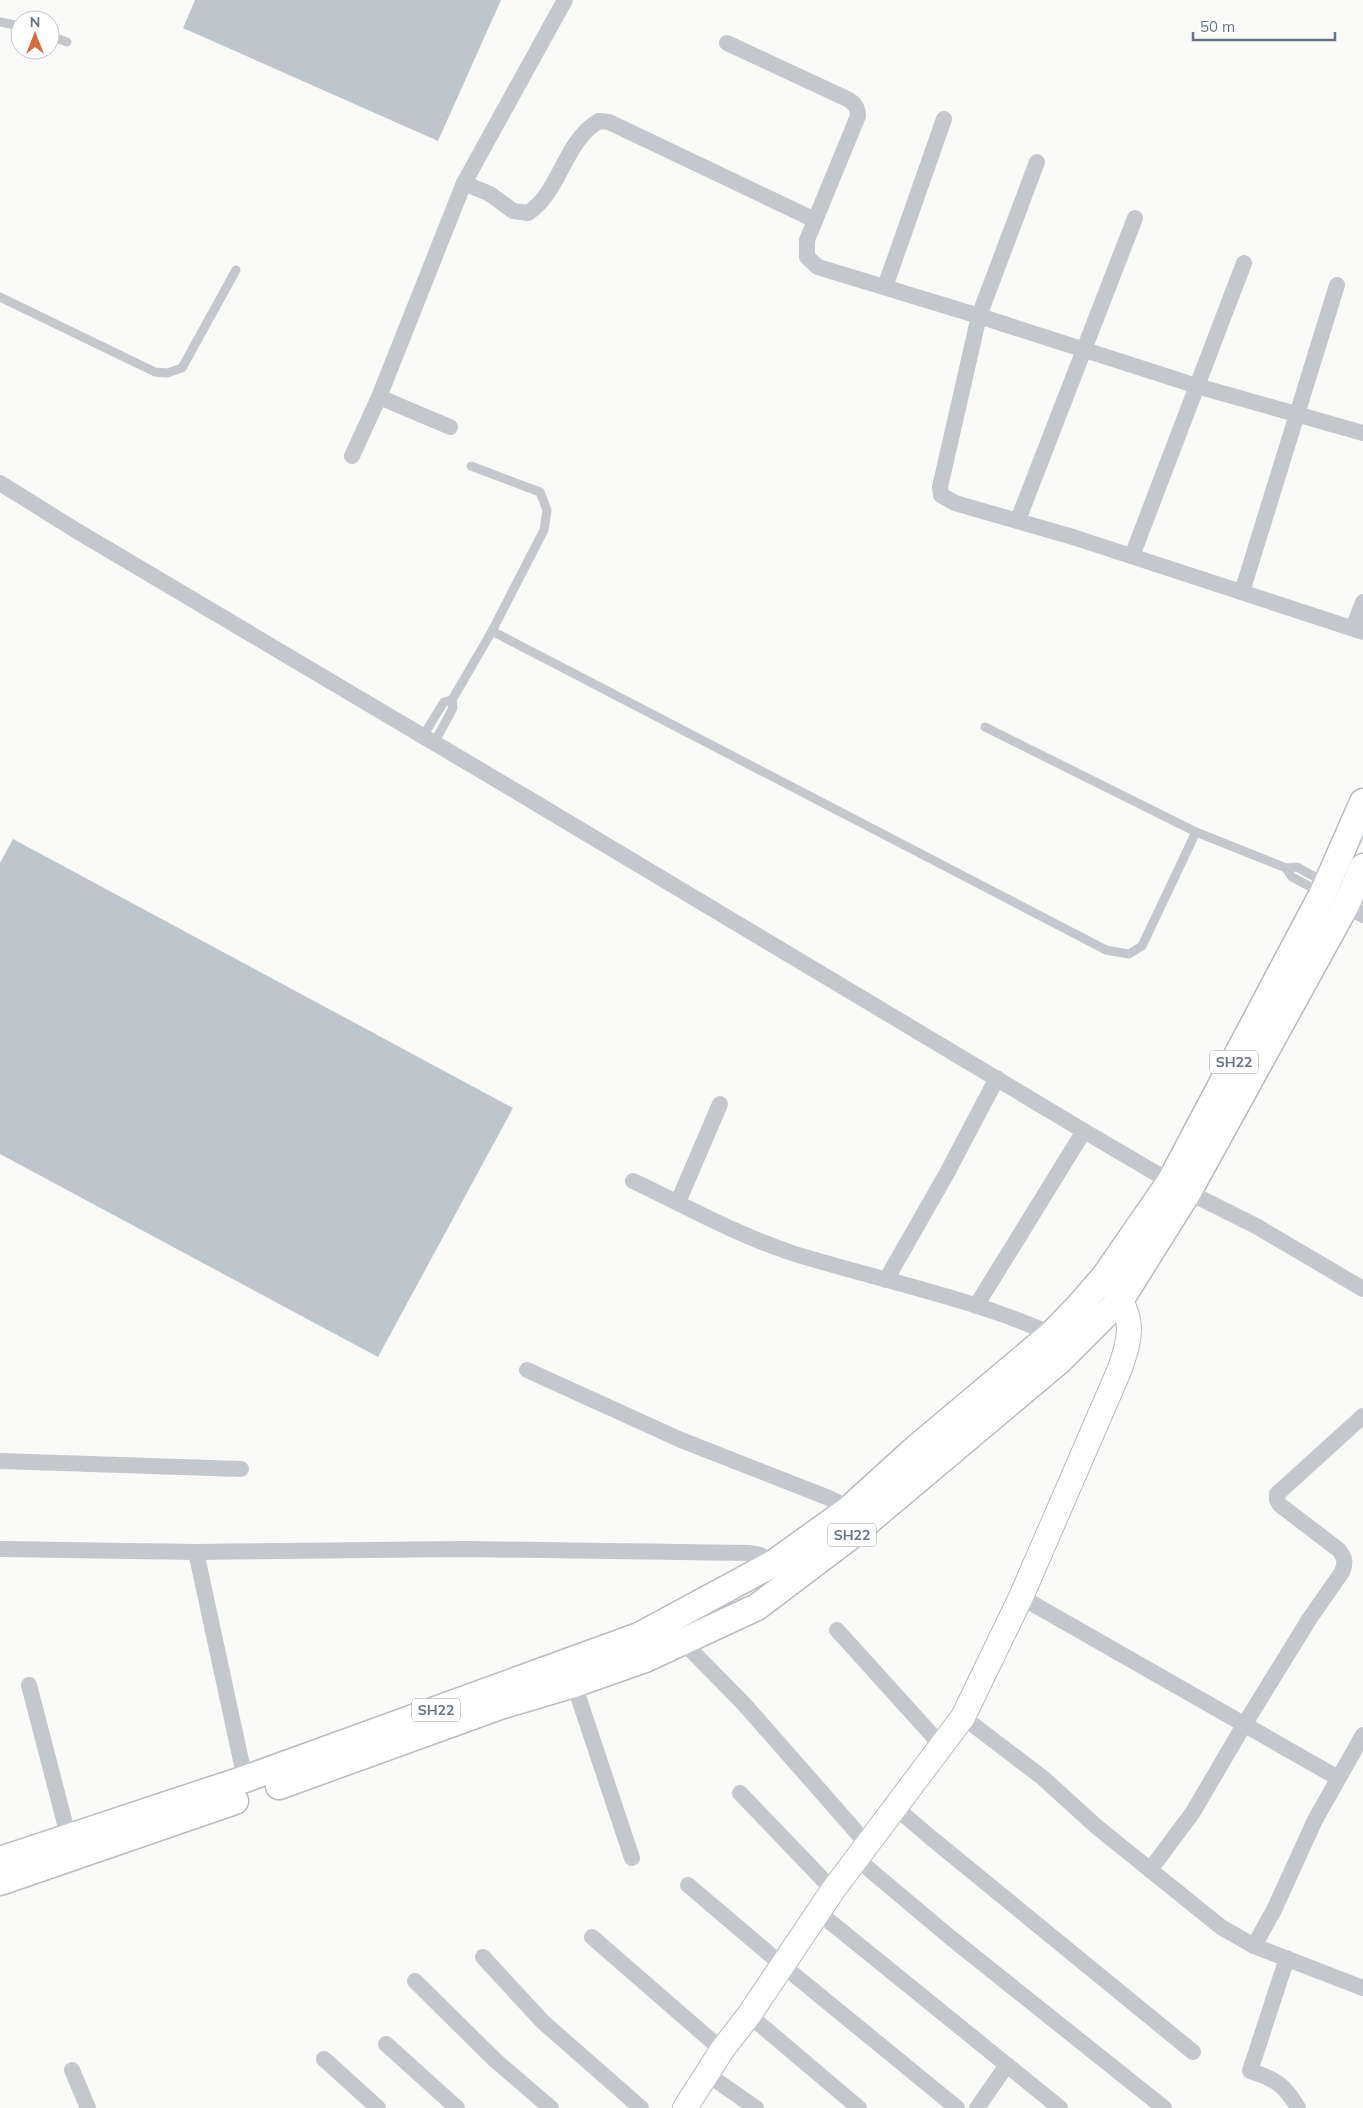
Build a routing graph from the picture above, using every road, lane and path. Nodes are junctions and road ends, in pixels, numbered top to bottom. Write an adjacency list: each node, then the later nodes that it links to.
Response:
1 (565, 0): 7 (street)
2 (60, 40): 3 (lane)
3 (67, 42)
4 (727, 43): 9 (street)
5 (944, 119): 13 (street)
6 (1037, 162): 15 (street)
7 (464, 183): 9 (street); 18 (street)
8 (1135, 218): 16 (street)
9 (815, 220): 13 (street)
10 (1244, 263): 17 (street)
11 (236, 270): 14 (lane)
12 (1337, 286): 19 (street)
13 (884, 287): 15 (street)
14 (0, 297)
15 (979, 316): 16 (street); 25 (street)
16 (1085, 349): 17 (street); 25 (street)
17 (1197, 386): 19 (street); 26 (street)
18 (379, 397): 20 (street); 22 (street)
19 (1298, 414): 21 (street); 27 (street)
20 (450, 427)
21 (1362, 428)
22 (352, 456)
23 (471, 466): 30 (lane)
24 (0, 483): 32 (street)
25 (1018, 520): 26 (street)
26 (1132, 556): 27 (street)
27 (1242, 592): 29 (street)
28 (1363, 602): 29 (street)
29 (1358, 630)
30 (492, 631): 32 (lane); 34 (lane)
31 (985, 727): 34 (lane)
32 (429, 739): 38 (street)
33 (1363, 802): 36 (main road, SH22)
34 (1196, 832): 36 (lane)
35 (1363, 867): 37 (main road, SH22)
36 (1325, 888): 37 (street); 39 (main road, SH22)
37 (1355, 910): 39 (main road, SH22)
38 (997, 1078): 41 (street); 46 (street)
39 (1226, 1101): 43 (main road, SH22)
40 (720, 1104): 44 (street)
41 (1084, 1131): 43 (street); 49 (street)
42 (633, 1181): 44 (street)
43 (1179, 1187): 45 (main road, SH22); 47 (street); 48 (main road, SH22)
44 (678, 1202): 46 (street)
45 (1104, 1276): 48 (main road); 50 (main road, SH22)
46 (886, 1280): 49 (street)
47 (1363, 1289)
48 (1121, 1299): 55 (main road, SH22); 59 (main road)
49 (976, 1306): 50 (street)
50 (1052, 1334): 55 (main road, SH22)
51 (527, 1370): 55 (street)
52 (1363, 1416): 65 (street)
53 (0, 1461): 54 (street)
54 (241, 1469)
55 (856, 1518): 58 (main road, SH22); 61 (main road, SH22)
56 (0, 1549): 57 (street)
57 (196, 1552): 58 (street); 70 (street)
58 (774, 1563): 68 (main road, SH22)
59 (1021, 1597): 64 (main road); 65 (street)
60 (837, 1630): 67 (street)
61 (683, 1642): 62 (main road, SH22); 74 (street)
62 (574, 1684): 68 (main road, SH22); 75 (street)
63 (29, 1685): 73 (street)
64 (963, 1717): 67 (main road); 77 (street)
65 (1244, 1725): 69 (street); 77 (street)
66 (1363, 1735): 69 (street)
67 (941, 1745): 72 (main road)
68 (344, 1753): 70 (main road, SH22); 78 (main road, SH22)
69 (1338, 1778): 83 (street)
70 (245, 1779): 73 (main road, SH22)
71 (740, 1793): 80 (street)
72 (895, 1806): 74 (main road); 92 (street)
73 (69, 1838): 76 (main road, SH22)
74 (862, 1852): 80 (main road); 108 (street)
75 (632, 1858)
76 (0, 1860)
77 (1150, 1870): 83 (street)
78 (0, 1882)
79 (688, 1885): 86 (street)
80 (833, 1890): 81 (main road)
81 (818, 1912): 86 (main road); 94 (street)
82 (592, 1938): 91 (street)
83 (1254, 1946): 85 (street)
84 (483, 1957): 101 (street)
85 (1287, 1958): 88 (street); 109 (street)
86 (781, 1964): 89 (main road); 105 (street)
87 (415, 1981): 100 (street)
88 (1363, 1988)
89 (749, 2015): 91 (main road); 104 (street)
90 (386, 2044): 99 (street)
91 (722, 2050): 96 (main road)
92 (1193, 2052)
93 (324, 2059): 98 (street)
94 (1007, 2065): 106 (street); 107 (street)
95 (72, 2070): 97 (street)
96 (707, 2074): 102 (main road); 103 (street)
97 (88, 2108)
98 (378, 2108)
99 (457, 2108)
100 (551, 2108)
101 (641, 2108)
102 (685, 2108)
103 (756, 2108)
104 (858, 2108)
105 (958, 2108)
106 (978, 2108)
107 (1060, 2108)
108 (1164, 2108)
109 (1298, 2108)

